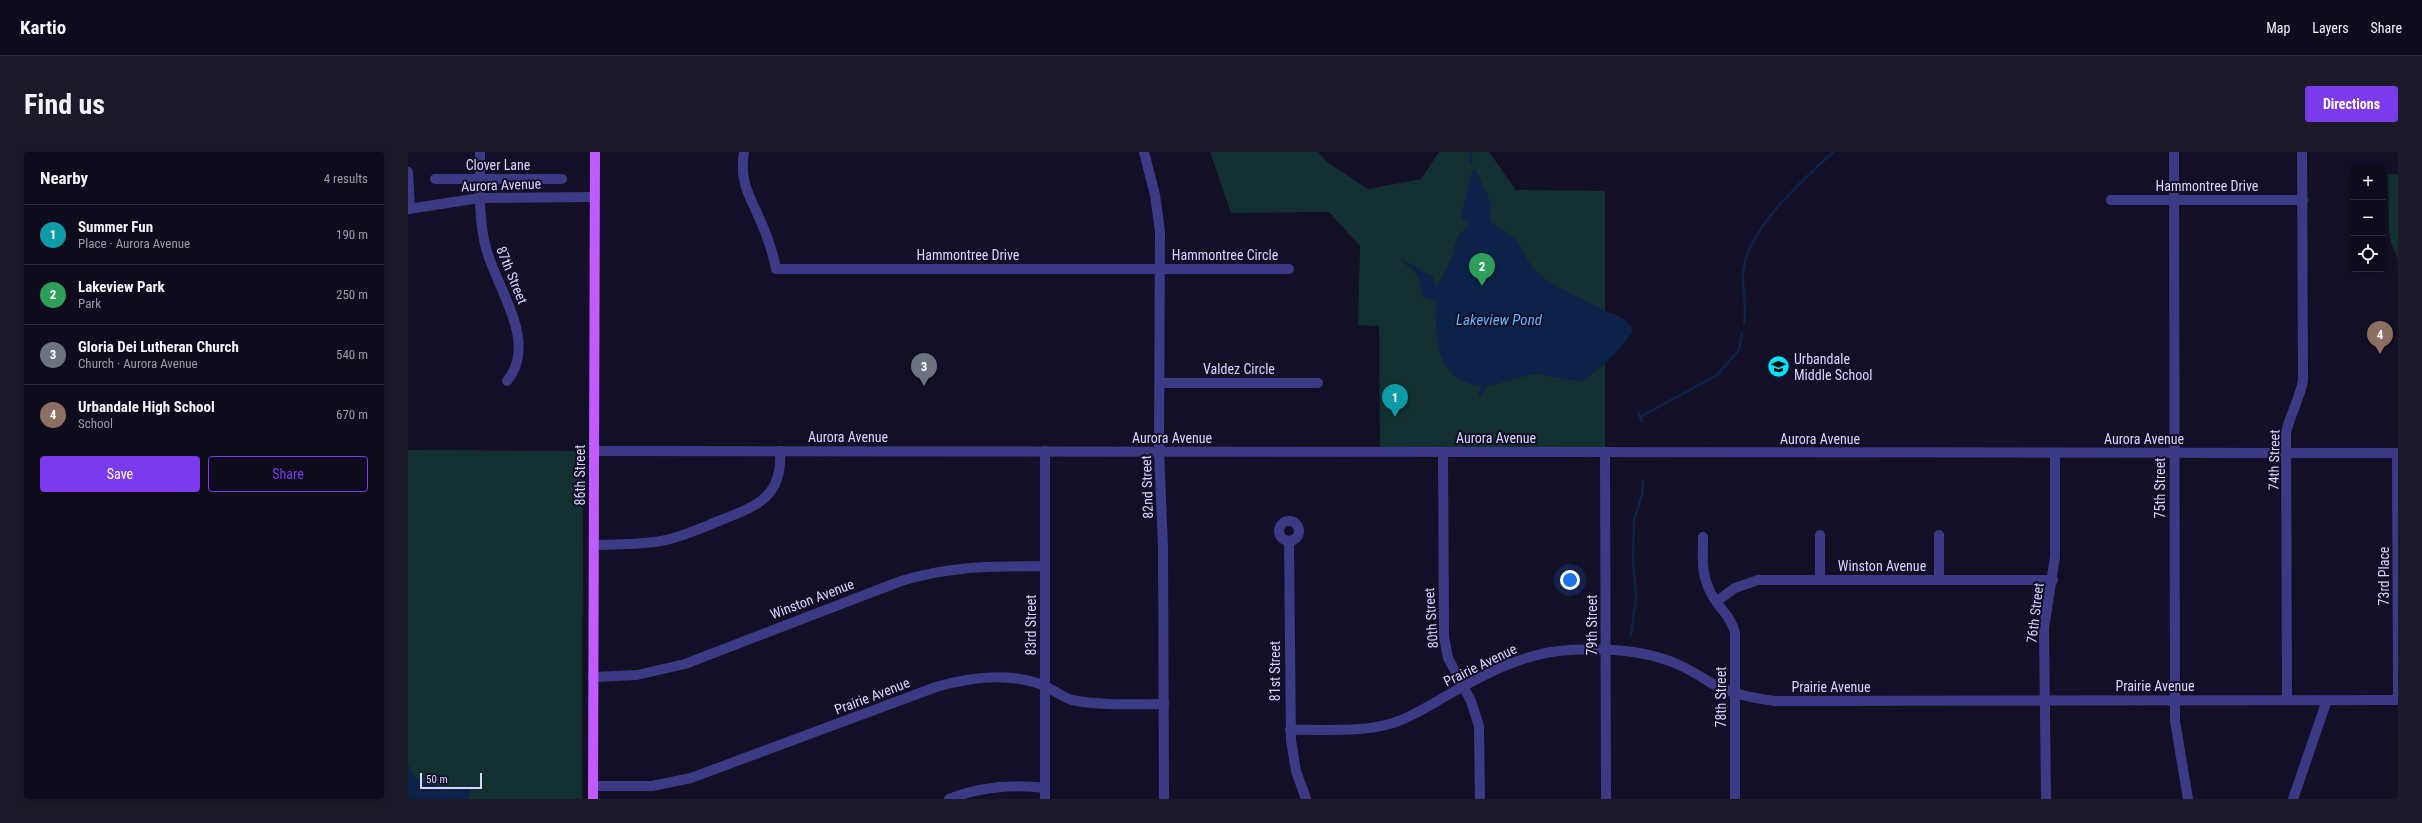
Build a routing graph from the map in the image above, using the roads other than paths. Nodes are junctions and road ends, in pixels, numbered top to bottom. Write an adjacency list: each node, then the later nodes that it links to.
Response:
1 (480, 152): 9 (street, 87th Street)
2 (595, 152): 11 (main road, 86th Street)
3 (744, 152): 17 (street, Hammontree Drive)
4 (1144, 152): 17 (street, 82nd Street)
5 (2174, 152): 14 (street, 75th Street)
6 (2302, 152): 15 (street, 74th Street)
7 (408, 172): 16 (street)
8 (435, 179): 9 (street, Clover Lane)
9 (480, 179): 10 (street, Clover Lane); 12 (street, 87th Street)
10 (562, 180)
11 (595, 197): 12 (street, Aurora Avenue); 22 (main road, 86th Street)
12 (480, 198): 16 (street, Aurora Avenue); 19 (street, 87th Street)
13 (2111, 200): 14 (street, Hammontree Drive)
14 (2174, 200): 15 (street, Hammontree Drive); 28 (street, 75th Street)
15 (2303, 200): 29 (street, 74th Street)
16 (409, 209)
17 (1160, 269): 18 (street, Hammontree Circle); 20 (street, 82nd Street)
18 (1289, 269)
19 (507, 381)
20 (1160, 383): 21 (street, Valdez Circle); 25 (street, 82nd Street)
21 (1318, 383)
22 (594, 451): 23 (street, Aurora Avenue); 36 (main road, 86th Street)
23 (780, 451): 24 (street, Aurora Avenue); 36 (street)
24 (1045, 452): 25 (street, Aurora Avenue); 37 (street, 83rd Street)
25 (1159, 452): 26 (street, Aurora Avenue); 52 (street, 82nd Street)
26 (1443, 452): 27 (street, Aurora Avenue); 45 (street, 80th Street)
27 (1606, 452): 31 (street, Aurora Avenue); 42 (street, 79th Street)
28 (2174, 453): 29 (street, Aurora Avenue); 31 (street, Aurora Avenue); 48 (street, 75th Street)
29 (2287, 453): 30 (street, Aurora Avenue); 49 (street, 74th Street)
30 (2398, 453): 51 (street, 73rd Place)
31 (2054, 454): 40 (street, 76th Street)
32 (1820, 535): 38 (street)
33 (1939, 535): 39 (street)
34 (1703, 537): 41 (street, 78th Street)
35 (1289, 542): 53 (street, 81st Street)
36 (594, 545): 43 (main road, 86th Street)
37 (1045, 566): 43 (street, Winston Avenue); 44 (street, 83rd Street)
38 (1820, 580): 39 (street, Winston Avenue); 41 (street, Winston Avenue)
39 (1939, 580): 40 (street, Winston Avenue)
40 (2053, 580): 47 (street, 76th Street)
41 (1717, 601): 46 (street, 78th Street)
42 (1606, 651): 45 (street, Prairie Avenue); 46 (street, Prairie Avenue); 62 (street, 79th Street)
43 (593, 677): 54 (main road, 86th Street)
44 (1045, 686): 52 (street, Prairie Avenue); 54 (street, Prairie Avenue); 55 (street, 83rd Street)
45 (1464, 687): 53 (street, Prairie Avenue); 61 (street, 80th Street)
46 (1735, 693): 47 (street, Prairie Avenue); 63 (street, 78th Street)
47 (2045, 700): 48 (street, Prairie Avenue); 64 (street, 76th Street)
48 (2175, 700): 49 (street, Prairie Avenue); 65 (street, 75th Street)
49 (2287, 700): 50 (street, Prairie Avenue)
50 (2327, 700): 51 (street, Prairie Avenue); 66 (street)
51 (2398, 700)
52 (1164, 704): 59 (street, 82nd Street)
53 (1290, 730): 60 (street, 81st Street)
54 (593, 786): 56 (main road, 86th Street)
55 (1045, 788): 57 (street); 58 (street, 83rd Street)
56 (593, 799)
57 (949, 799)
58 (1045, 799)
59 (1164, 799)
60 (1306, 799)
61 (1480, 799)
62 (1606, 799)
63 (1735, 799)
64 (2046, 799)
65 (2188, 799)
66 (2293, 799)

